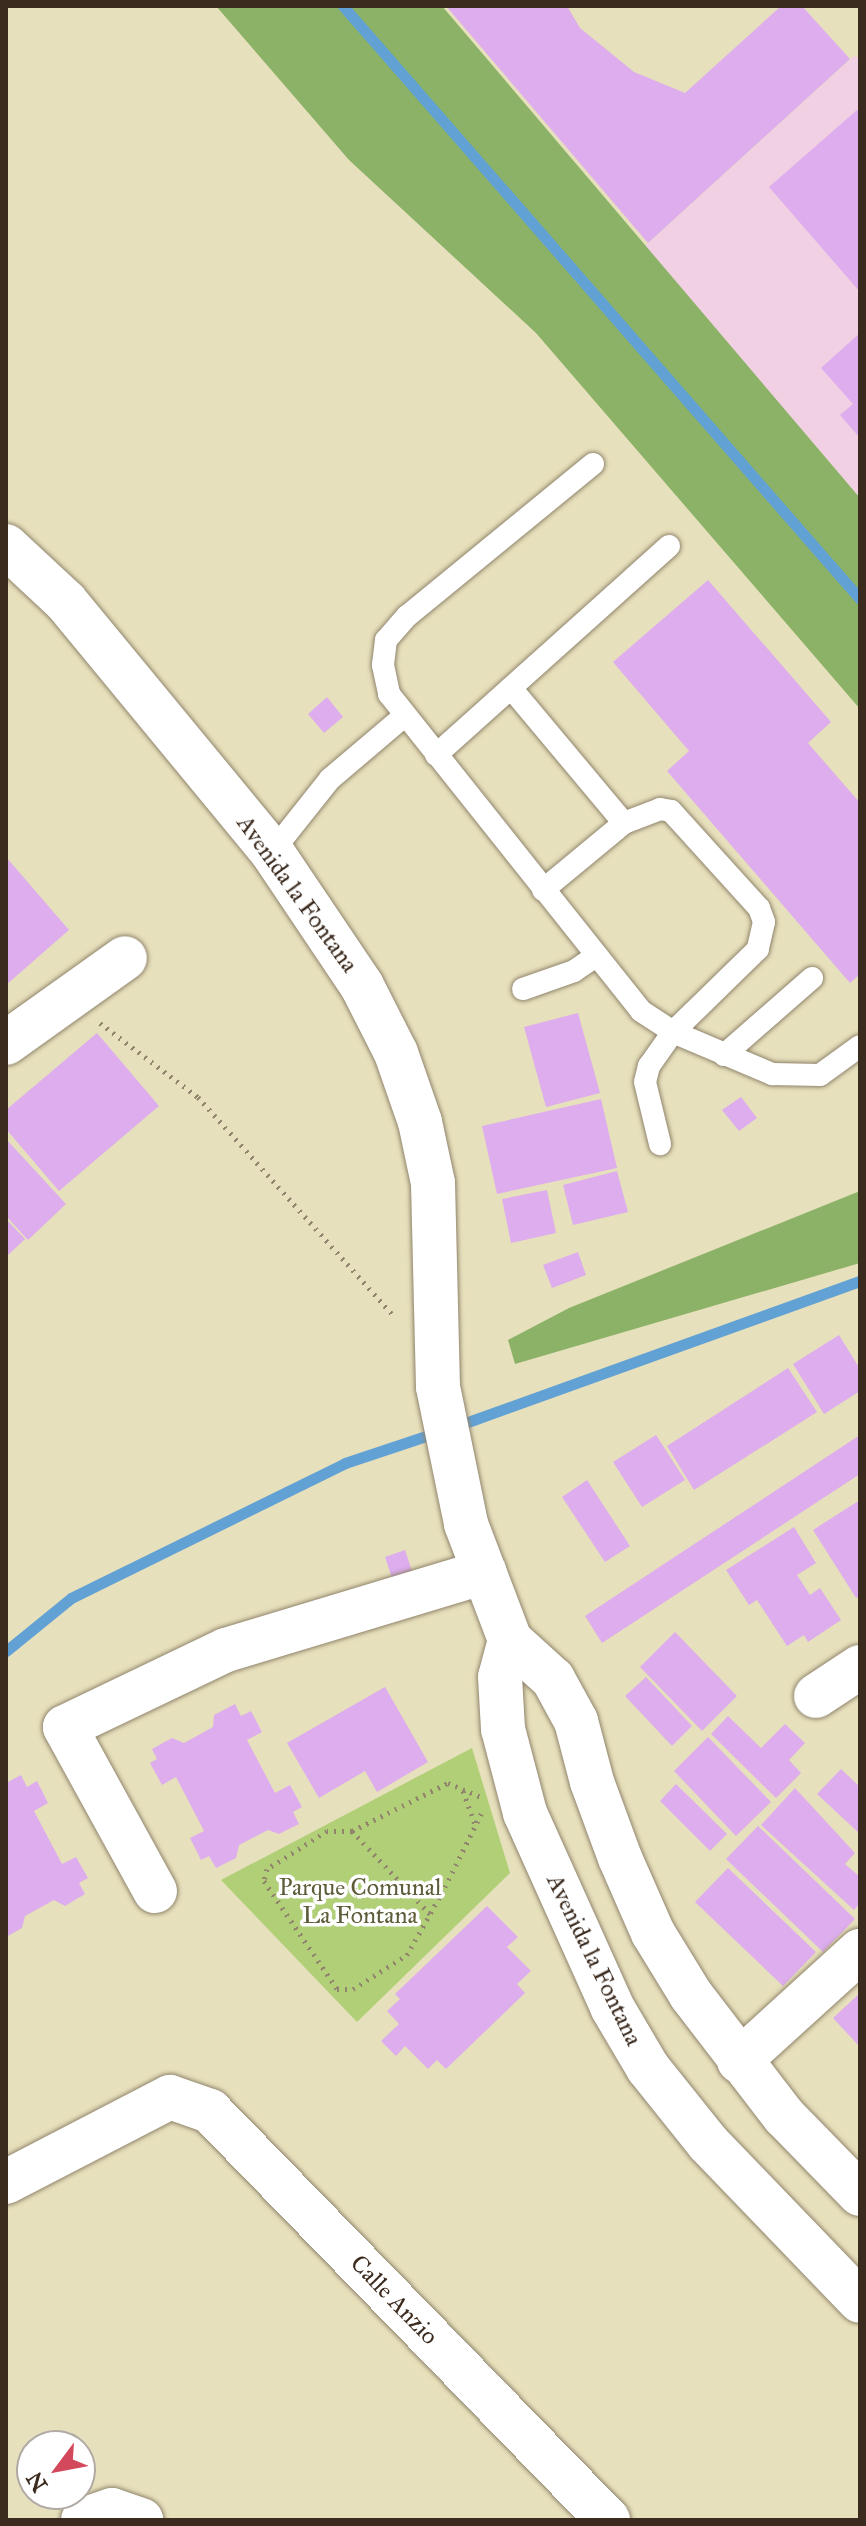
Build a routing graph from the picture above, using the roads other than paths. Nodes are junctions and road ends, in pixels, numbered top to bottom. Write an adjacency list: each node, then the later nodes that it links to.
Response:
1 (593, 464): 5 (lane)
2 (6, 546): 8 (street, Avenida la Fontana)
3 (669, 546): 4 (lane)
4 (511, 688): 6 (lane); 7 (lane)
5 (403, 717): 6 (lane); 8 (lane)
6 (436, 755): 9 (lane)
7 (624, 823): 9 (lane); 14 (lane)
8 (272, 852): 19 (street, Avenida la Fontana)
9 (543, 890): 10 (lane)
10 (596, 956): 13 (lane); 14 (lane)
11 (125, 958): 15 (street)
12 (812, 978): 17 (lane)
13 (523, 989)
14 (673, 1032): 17 (lane); 18 (lane)
15 (6, 1043)
16 (860, 1046): 17 (lane)
17 (724, 1055)
18 (660, 1144)
19 (485, 1572): 20 (street, Avenida la Fontana); 23 (street)
20 (510, 1640): 25 (street, Avenida la Fontana); 28 (street, Avenida la Fontana)
21 (860, 1667): 22 (street)
22 (816, 1696)
23 (155, 1891)
24 (860, 1951): 25 (street)
25 (739, 2061): 27 (street, Avenida la Fontana)
26 (6, 2182): 31 (street, Calle Anzio)
27 (860, 2194)
28 (860, 2301)
29 (83, 2520): 30 (street)
30 (141, 2520)
31 (608, 2520)

